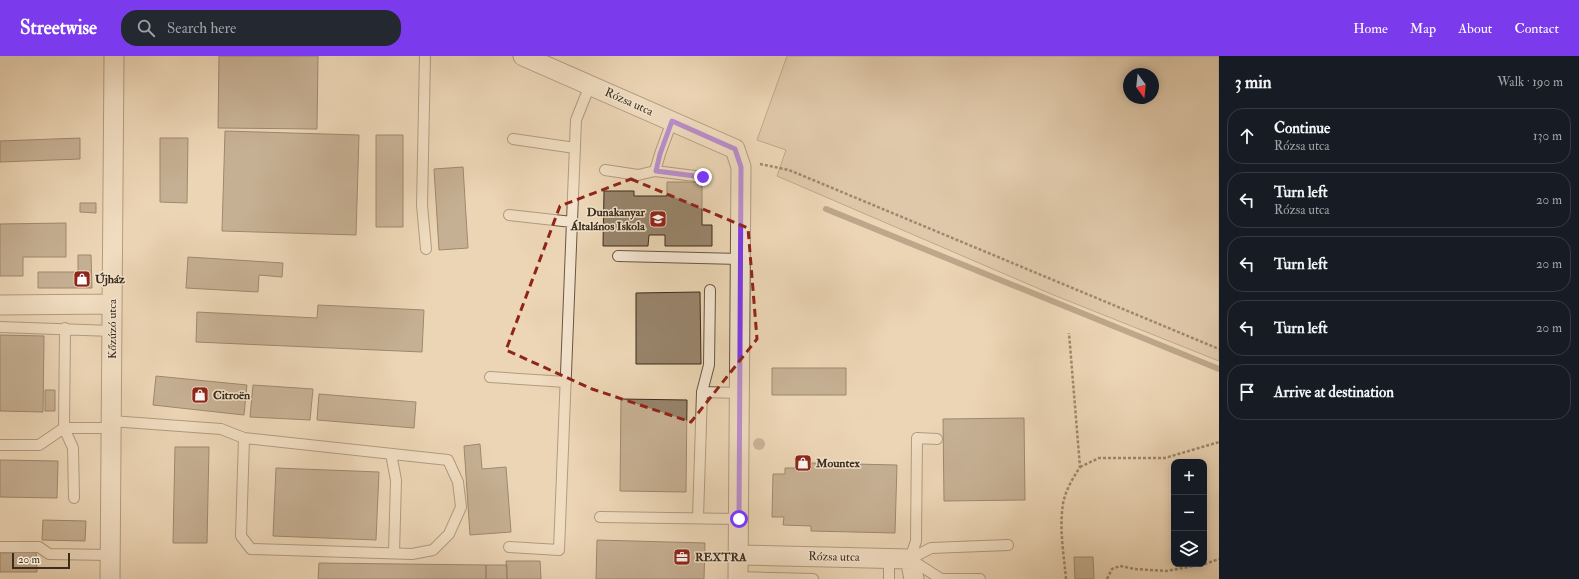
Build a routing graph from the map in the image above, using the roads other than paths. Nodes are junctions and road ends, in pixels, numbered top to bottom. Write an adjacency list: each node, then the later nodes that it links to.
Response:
1 (114, 56): 17 (street, Kőzúzó utca)
2 (425, 56): 13 (lane)
3 (523, 56): 4 (street, Rózsa utca)
4 (590, 86): 5 (street, Rózsa utca); 7 (lane)
5 (672, 121): 9 (lane); 15 (street, Rózsa utca)
6 (513, 139): 7 (lane)
7 (575, 148): 12 (lane)
8 (605, 170): 9 (lane)
9 (656, 171): 10 (lane)
10 (703, 177)
11 (509, 215): 12 (lane)
12 (572, 222): 23 (lane)
13 (426, 249)
14 (618, 256): 15 (lane)
15 (740, 259): 25 (street)
16 (710, 290): 24 (lane)
17 (112, 304): 18 (street); 21 (street, Kőzúzó utca)
18 (0, 305)
19 (0, 327): 20 (lane)
20 (65, 328): 21 (lane); 27 (lane)
21 (112, 331): 26 (street, Kőzúzó utca)
22 (490, 377): 23 (lane)
23 (566, 382): 38 (lane)
24 (702, 392): 25 (lane); 34 (lane)
25 (740, 393): 35 (street)
26 (111, 425): 27 (lane); 28 (lane); 40 (street, Kőzúzó utca)
27 (64, 428): 30 (lane); 32 (lane)
28 (244, 438): 31 (lane); 39 (lane)
29 (938, 439): 43 (lane)
30 (0, 444)
31 (391, 454): 39 (lane); 39 (lane)
32 (74, 498)
33 (600, 516): 34 (lane)
34 (698, 518): 35 (lane)
35 (739, 519): 41 (street)
36 (1008, 545): 43 (lane)
37 (0, 547): 40 (lane)
38 (509, 547)
39 (394, 553)
40 (110, 555): 45 (street, Kőzúzó utca)
41 (738, 555): 42 (street, Rózsa utca); 44 (street)
42 (889, 559): 43 (street, Rózsa utca); 47 (lane)
43 (910, 559): 48 (street); 49 (lane)
44 (738, 578): 46 (lane)
45 (110, 579)
46 (813, 579)
47 (889, 579)
48 (914, 579)
49 (941, 579): 50 (lane)
50 (980, 579)

